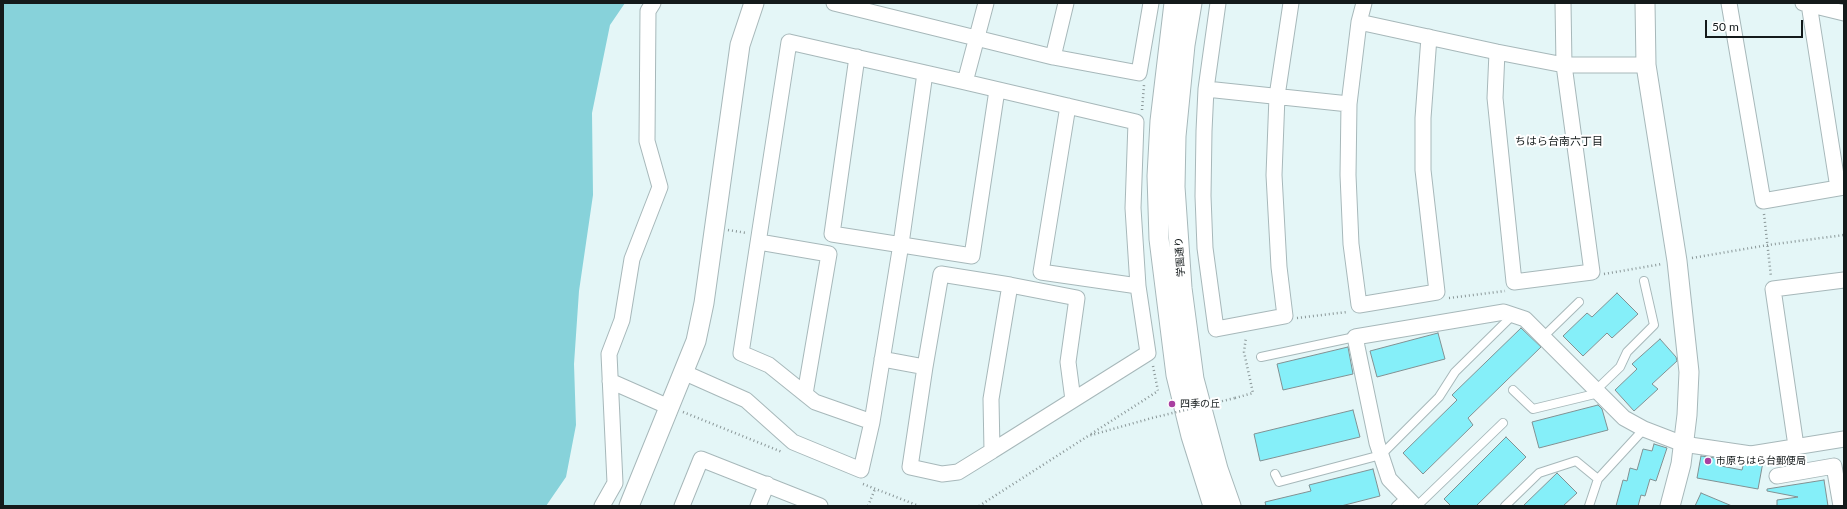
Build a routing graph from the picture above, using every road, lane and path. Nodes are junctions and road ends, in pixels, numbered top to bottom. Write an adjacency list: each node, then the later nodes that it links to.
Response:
1 (653, 3): 62 (street)
2 (754, 3): 61 (street)
3 (834, 3): 16 (street)
4 (986, 3): 20 (street)
5 (1066, 3): 23 (street)
6 (1151, 3): 27 (street)
7 (1174, 3): 90 (street, 学園通り)
8 (1192, 3): 91 (street, 学園通り)
9 (1218, 3): 29 (street)
10 (1291, 3): 31 (street)
11 (1364, 3): 18 (street)
12 (1562, 3): 24 (street)
13 (1646, 3): 25 (street)
14 (1729, 3): 36 (street)
15 (1806, 4): 17 (street); 35 (street)
16 (856, 6): 20 (street)
17 (1844, 13)
18 (1359, 22): 19 (street); 32 (street)
19 (1429, 37): 21 (street); 49 (street)
20 (977, 38): 23 (street); 28 (street)
21 (1497, 52): 24 (street); 45 (street)
22 (857, 57): 26 (street); 38 (street); 39 (street)
23 (1053, 57): 27 (street)
24 (1564, 65): 25 (street); 42 (street)
25 (1646, 65): 41 (street)
26 (925, 73): 28 (street); 39 (street)
27 (1139, 73): 34 (path)
28 (966, 82): 30 (street)
29 (1206, 89): 31 (street); 54 (street)
30 (997, 90): 33 (street); 39 (street)
31 (1277, 96): 32 (street); 53 (street)
32 (1349, 104): 51 (street)
33 (1068, 106): 34 (street); 47 (street)
34 (1136, 122): 47 (street)
35 (1841, 188): 36 (street)
36 (1763, 201): 40 (path)
37 (1844, 235): 40 (path)
38 (759, 242): 65 (street); 65 (street)
39 (901, 244): 59 (street)
40 (1768, 245): 41 (path); 48 (path)
41 (1677, 261): 42 (path); 73 (street)
42 (1592, 272): 45 (street)
43 (1644, 280): 64 (lane)
44 (1844, 280): 48 (street)
45 (1514, 282): 49 (path)
46 (1010, 285): 60 (street); 66 (street); 75 (street)
47 (1138, 286): 57 (street)
48 (1773, 289): 74 (street)
49 (1437, 292): 51 (street)
50 (1579, 302): 56 (lane)
51 (1359, 305): 53 (path)
52 (1513, 315): 55 (street); 56 (street); 76 (lane)
53 (1285, 316): 54 (street)
54 (1249, 323): 71 (path, bridge)
55 (1355, 337): 58 (lane); 76 (street)
56 (1543, 337): 64 (street)
57 (1148, 353): 66 (street); 71 (path)
58 (1261, 357)
59 (882, 359): 60 (street); 68 (street)
60 (924, 366): 75 (street)
61 (683, 372): 67 (street); 68 (street)
62 (610, 382): 67 (street); 83 (street)
63 (1513, 390): 64 (lane)
64 (1598, 392): 70 (street)
65 (805, 394): 68 (street)
66 (1073, 400): 75 (street)
67 (669, 407): 84 (street)
68 (872, 422)
69 (1504, 422): 82 (lane)
70 (1644, 429): 73 (street); 79 (lane)
71 (1088, 436): 89 (path)
72 (1844, 439): 74 (street)
73 (1683, 444): 74 (street); 94 (street)
74 (1796, 446)
75 (992, 451)
76 (1381, 455): 77 (lane); 82 (street)
77 (1275, 474)
78 (1777, 476): 95 (street)
79 (1598, 478): 92 (lane); 93 (lane)
80 (767, 484): 85 (street); 86 (street); 87 (street)
81 (875, 489): 88 (path)
82 (1409, 504)
83 (602, 506)
84 (628, 506)
85 (682, 506)
86 (758, 506)
87 (820, 506)
88 (868, 506)
89 (979, 506)
90 (1213, 506)
91 (1231, 506)
92 (1505, 506)
93 (1590, 506)
94 (1670, 506)
95 (1841, 506)

